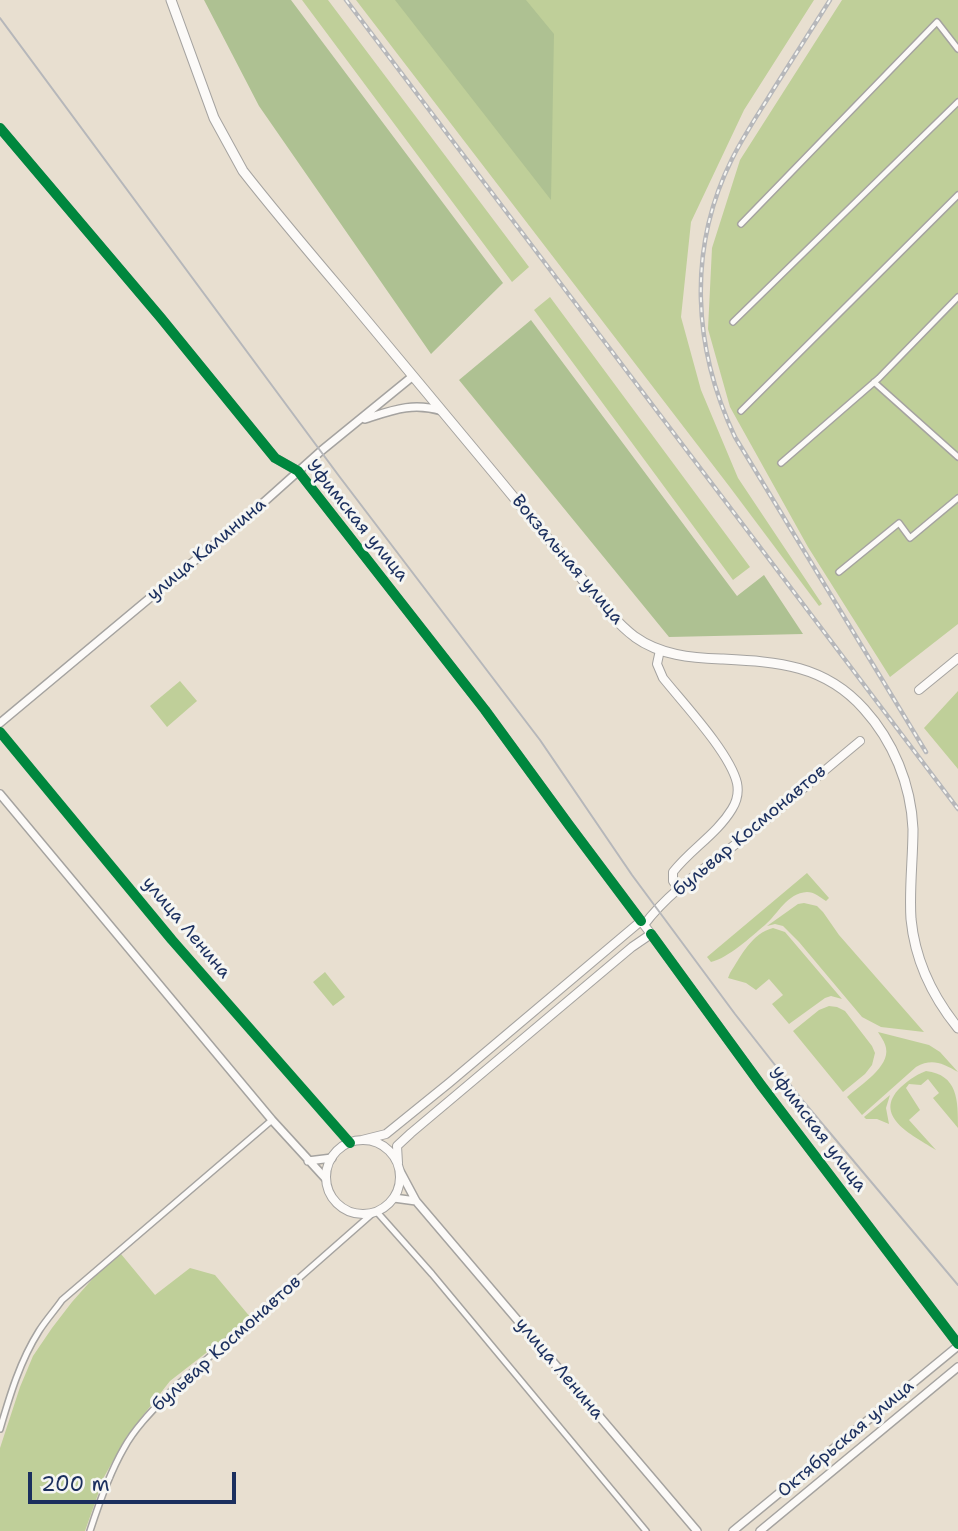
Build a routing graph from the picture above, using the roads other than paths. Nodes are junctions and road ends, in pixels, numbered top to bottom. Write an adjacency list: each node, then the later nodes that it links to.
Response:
1 (171, 0): 9 (main road, Вокзальная улица)
2 (958, 49): 6 (street)
3 (958, 102): 8 (street)
4 (0, 128): 16 (street, Уфимская улица)
5 (958, 195): 11 (street)
6 (741, 224)
7 (958, 298): 10 (street)
8 (733, 322)
9 (413, 376): 12 (main road, Вокзальная улица); 13 (street, улица Калинина)
10 (874, 382): 14 (street); 15 (street)
11 (741, 411)
12 (442, 412): 13 (street); 19 (main road, Вокзальная улица)
13 (361, 420): 16 (street, улица Калинина)
14 (958, 457)
15 (781, 463)
16 (298, 471): 22 (street, улица Калинина); 27 (street, Уфимская улица)
17 (958, 498): 18 (street)
18 (839, 572)
19 (660, 650): 26 (main road); 29 (main road, Вокзальная улица)
20 (958, 658): 21 (main road)
21 (919, 690)
22 (0, 723)
23 (0, 732): 32 (street, улица Ленина)
24 (860, 741): 26 (main road, бульвар Космонавтов)
25 (0, 794): 30 (street)
26 (679, 890): 27 (main road, бульвар Космонавтов)
27 (643, 923): 28 (main road, Уфимская улица); 31 (main road, бульвар Космонавтов)
28 (650, 934): 35 (main road); 40 (street, Уфимская улица)
29 (958, 1028)
30 (272, 1120): 34 (street); 42 (street)
31 (362, 1140): 32 (main road); 35 (main road, улица Ленина)
32 (349, 1143): 33 (main road)
33 (332, 1158): 34 (street); 36 (main road)
34 (308, 1161): 36 (street)
35 (399, 1167): 37 (main road); 38 (street, улица Ленина)
36 (326, 1179): 39 (main road)
37 (394, 1198): 38 (street); 39 (main road)
38 (416, 1201): 47 (street, улица Ленина)
39 (375, 1213): 45 (street, бульвар Космонавтов); 46 (street, улица Ленина)
40 (958, 1345): 43 (street, Октябрьская улица)
41 (958, 1367): 44 (street, Октябрьская улица)
42 (0, 1429)
43 (826, 1455): 44 (street); 48 (street, Октябрьская улица)
44 (838, 1468): 49 (street, Октябрьская улица)
45 (90, 1531)
46 (646, 1531)
47 (697, 1531)
48 (733, 1531)
49 (760, 1531)

